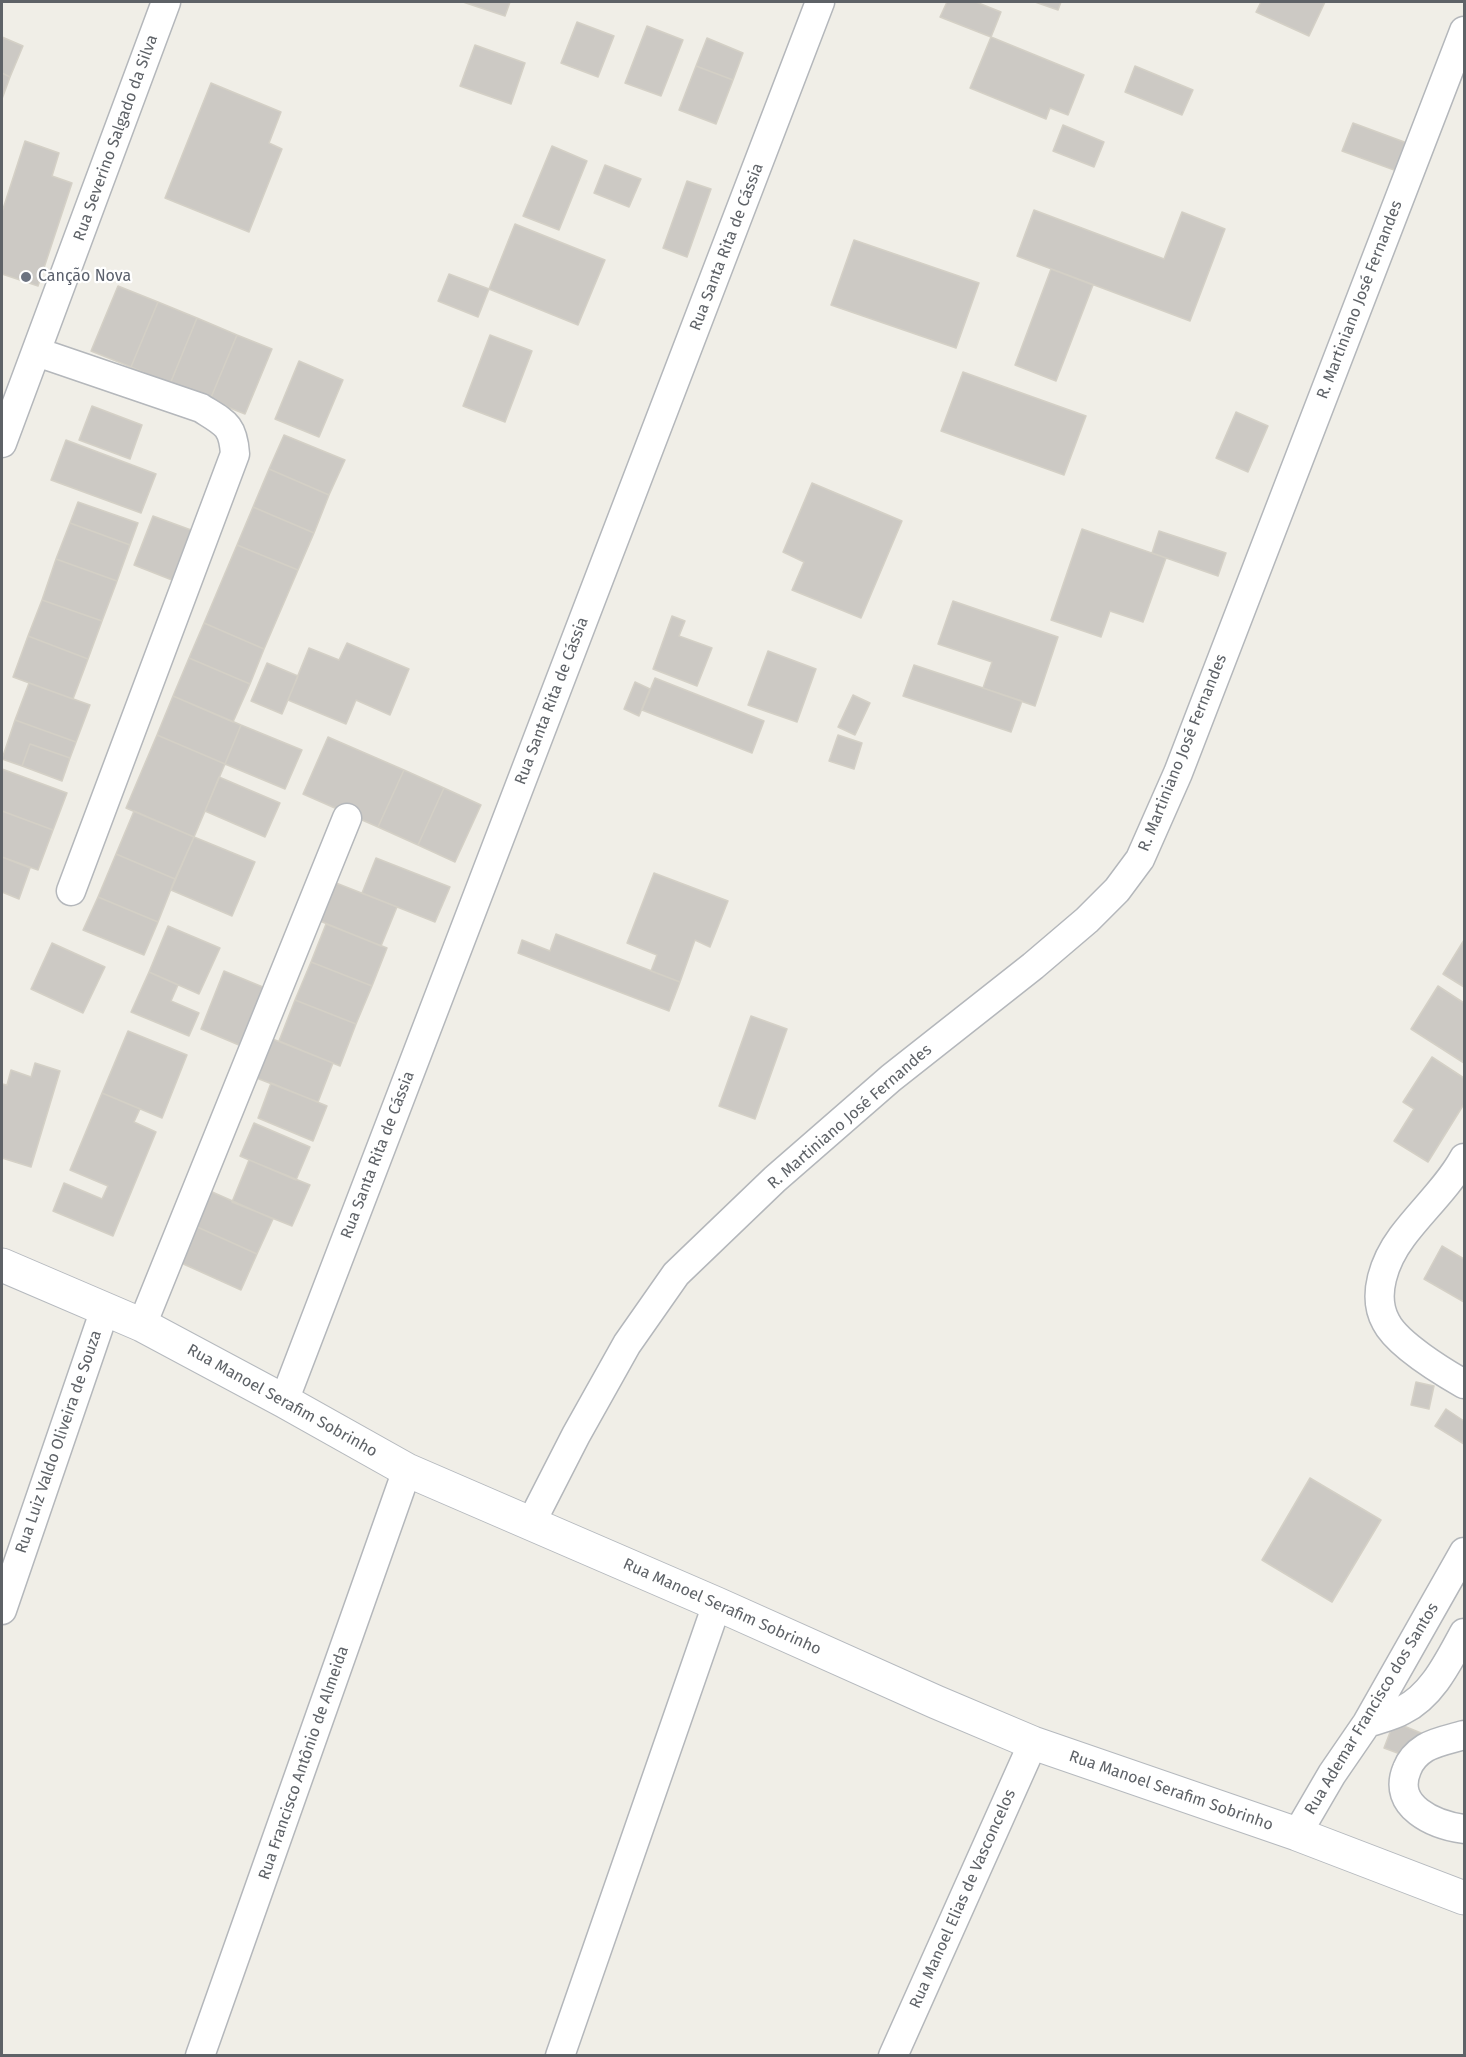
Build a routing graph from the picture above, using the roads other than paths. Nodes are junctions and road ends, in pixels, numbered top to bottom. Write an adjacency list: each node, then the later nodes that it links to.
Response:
1 (166, 2): 4 (street, Rua Severino Salgado da Silva)
2 (820, 2): 13 (street, Rua Santa Rita de Cássia)
3 (1464, 31): 15 (street, R. Martiniano José Fernandes)
4 (37, 352): 5 (street, Rua Severino Salgado da Silva); 7 (street)
5 (2, 443)
6 (347, 818): 11 (street)
7 (71, 891)
8 (1464, 1158): 12 (street)
9 (2, 1265): 10 (street, Rua Manoel Serafim Sobrinho)
10 (105, 1309): 11 (street, Rua Manoel Serafim Sobrinho); 18 (street, Rua Luiz Valdo Oliveira de Souza)
11 (142, 1325): 13 (street, Rua Manoel Serafim Sobrinho)
12 (1464, 1384)
13 (284, 1401): 14 (street, Rua Manoel Serafim Sobrinho)
14 (407, 1470): 15 (street, Rua Manoel Serafim Sobrinho); 26 (street, Rua Francisco Antônio de Almeida)
15 (531, 1523): 17 (street, Rua Manoel Serafim Sobrinho)
16 (1464, 1552): 20 (street, Rua Ademar Francisco dos Santos)
17 (717, 1604): 22 (street, Rua Manoel Serafim Sobrinho); 27 (street)
18 (2, 1610)
19 (1464, 1633): 20 (street)
20 (1367, 1723): 24 (street, Rua Ademar Francisco dos Santos)
21 (1464, 1735): 23 (street)
22 (1033, 1743): 24 (street, Rua Manoel Serafim Sobrinho); 28 (street, Rua Manoel Elias de Vasconcelos)
23 (1464, 1829)
24 (1297, 1834): 25 (street, Rua Manoel Serafim Sobrinho)
25 (1464, 1898)
26 (200, 2055)
27 (560, 2055)
28 (893, 2055)

